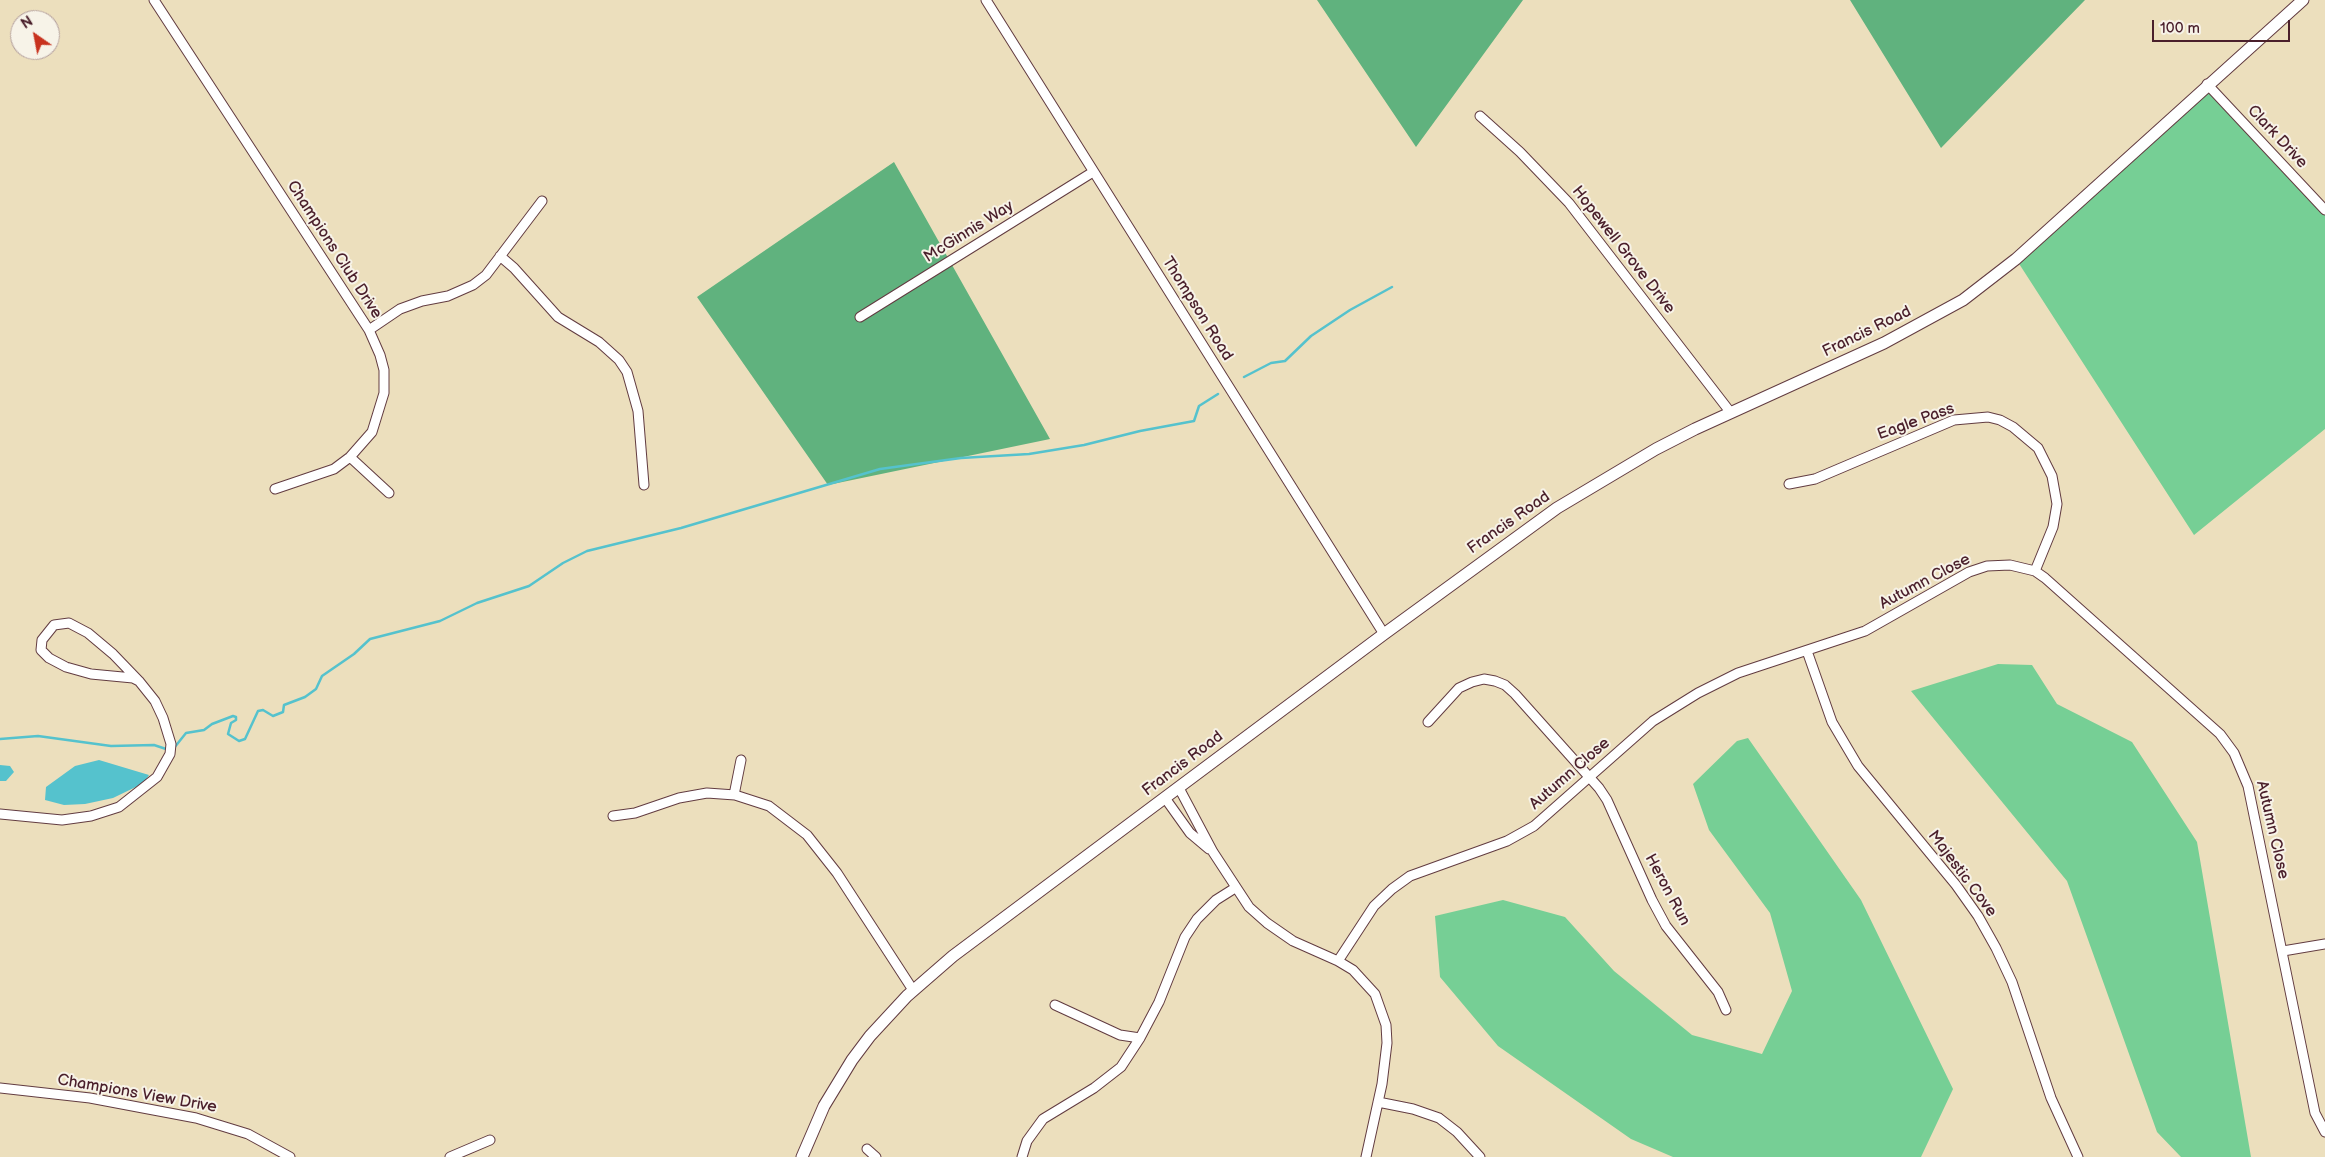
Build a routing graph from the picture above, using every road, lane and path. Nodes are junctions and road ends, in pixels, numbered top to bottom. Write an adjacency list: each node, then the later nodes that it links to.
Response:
1 (154, 0): 11 (street, Champions Club Drive)
2 (986, 0): 6 (street, Thompson Road)
3 (2303, 0): 4 (street, Francis Road)
4 (2208, 84): 8 (street, Clark Drive); 12 (street, Francis Road)
5 (1480, 116): 12 (street, Hopewell Grove Drive)
6 (1093, 172): 10 (street, McGinnis Way); 19 (street, Thompson Road)
7 (542, 202): 9 (street)
8 (2325, 210)
9 (500, 256): 11 (street); 15 (street)
10 (860, 317)
11 (368, 330): 13 (street, Champions Club Drive)
12 (1731, 412): 19 (street, Francis Road)
13 (350, 457): 16 (street, Champions Club Drive); 17 (street)
14 (1789, 484): 18 (street, Eagle Pass)
15 (644, 485)
16 (275, 489)
17 (390, 493)
18 (2035, 571): 20 (street, Autumn Close); 33 (street, Autumn Close)
19 (1384, 634): 25 (street, Francis Road)
20 (1807, 651): 24 (street, Autumn Close); 51 (street, Majestic Cove)
21 (139, 681): 21 (street); 28 (street)
22 (1428, 722): 24 (street, Heron Run)
23 (741, 760): 26 (street)
24 (1590, 778): 34 (street, Autumn Close); 37 (street, Heron Run)
25 (1179, 788): 27 (street, Francis Road); 30 (street)
26 (734, 794): 29 (street); 35 (street)
27 (1165, 798): 30 (street); 35 (street, Francis Road)
28 (0, 814)
29 (613, 816)
30 (1213, 852): 31 (street)
31 (1235, 888): 34 (street); 38 (street)
32 (2325, 944): 33 (street)
33 (2283, 951): 41 (street, Autumn Close)
34 (1338, 961): 40 (street)
35 (913, 990): 46 (street, Francis Road)
36 (1055, 1005): 38 (street)
37 (1726, 1010)
38 (1140, 1038): 48 (street)
39 (0, 1088): 44 (street, Champions View Drive)
40 (1378, 1102): 49 (street); 50 (street)
41 (2325, 1132)
42 (490, 1140): 45 (street)
43 (867, 1149): 47 (street)
44 (290, 1157)
45 (450, 1157)
46 (802, 1157)
47 (876, 1157)
48 (1022, 1157)
49 (1366, 1157)
50 (1480, 1157)
51 (2078, 1157)

